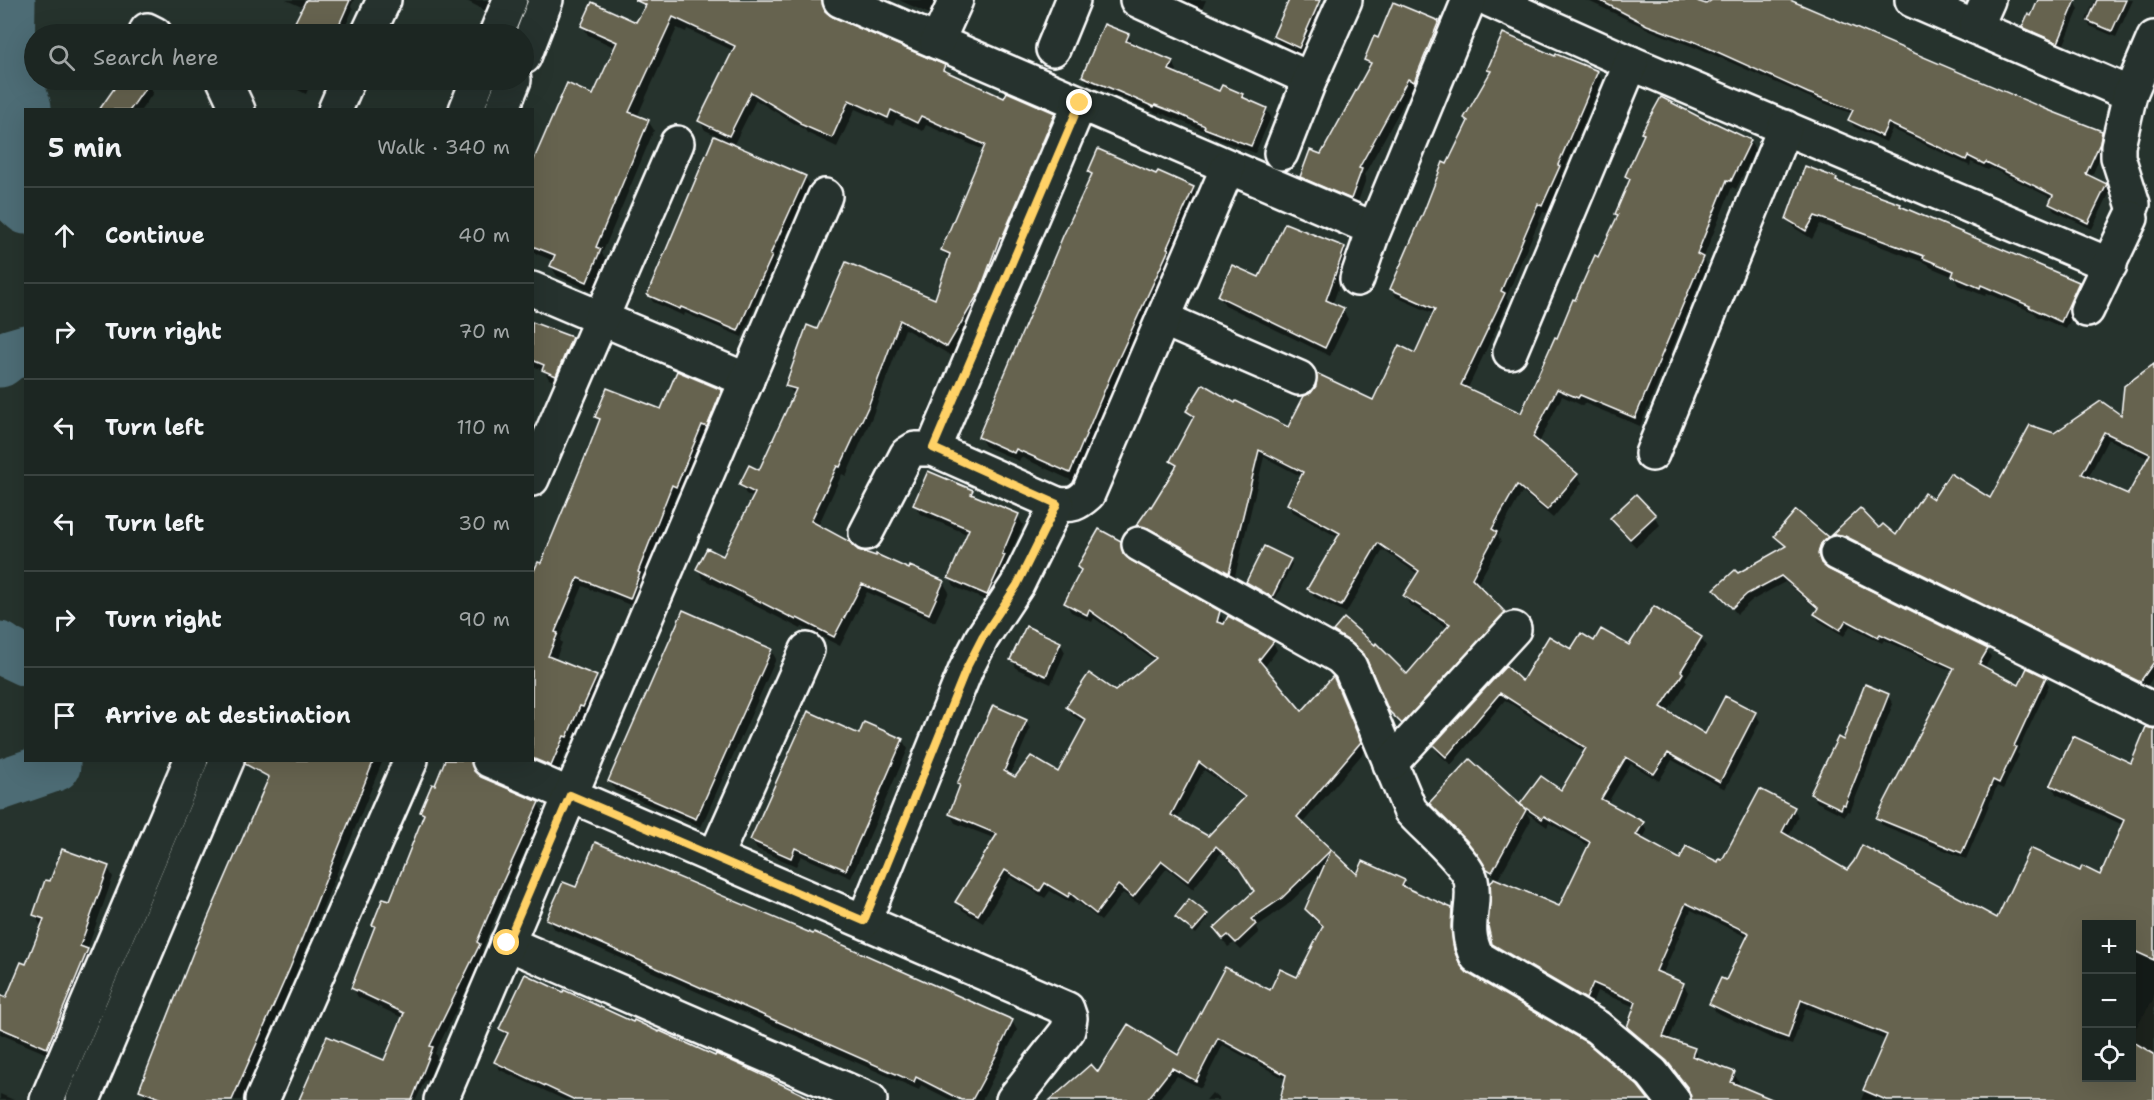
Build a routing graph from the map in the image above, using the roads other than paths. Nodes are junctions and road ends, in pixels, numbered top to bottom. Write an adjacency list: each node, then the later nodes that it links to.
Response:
1 (384, 0): 13 (street)
2 (510, 0): 14 (street)
3 (546, 0): 15 (street)
4 (840, 0): 17 (street)
5 (956, 0): 17 (street)
6 (1073, 0): 18 (street)
7 (1137, 0): 20 (street)
8 (1345, 0): 20 (street)
9 (1469, 0): 36 (street)
10 (1490, 0): 19 (street)
11 (1912, 0): 12 (street)
12 (1982, 14): 25 (street)
13 (373, 24)
14 (500, 24)
15 (534, 31)
16 (2154, 38): 25 (street)
17 (938, 42): 26 (street)
18 (1053, 49)
19 (1632, 63): 31 (street); 43 (street)
20 (1310, 79): 33 (street)
21 (229, 90): 27 (street)
22 (344, 90): 28 (street)
23 (474, 90): 29 (street)
24 (510, 90): 30 (street)
25 (2130, 94): 37 (street)
26 (1080, 103): 34 (street); 46 (street)
27 (237, 108)
28 (336, 108)
29 (467, 108)
30 (503, 108)
31 (1785, 127): 37 (street); 47 (street)
32 (677, 142): 41 (street)
33 (1281, 153)
34 (1228, 167): 36 (street); 42 (street)
35 (825, 196): 45 (street)
36 (1374, 229): 38 (street)
37 (2110, 264): 40 (street)
38 (1357, 279)
39 (534, 290): 41 (street)
40 (2087, 310)
41 (601, 318): 45 (street); 48 (street)
42 (1163, 319): 44 (street); 49 (street)
43 (1510, 352)
44 (1299, 378)
45 (747, 380): 61 (street)
46 (933, 448): 49 (street); 50 (street)
47 (1652, 454)
48 (534, 473)
49 (1057, 504): 63 (street)
50 (866, 533)
51 (1139, 544): 60 (street)
52 (1837, 553): 55 (street)
53 (1514, 629): 60 (street)
54 (807, 650): 62 (street)
55 (2154, 710)
56 (190, 762): 66 (street)
57 (226, 762): 67 (street)
58 (410, 762): 68 (street)
59 (494, 762): 61 (street)
60 (1390, 764): 71 (street)
61 (570, 795): 62 (street); 64 (street)
62 (715, 857): 63 (street)
63 (864, 921): 70 (street)
64 (507, 943): 65 (street); 69 (street)
65 (447, 1098)
66 (51, 1099)
67 (83, 1100)
68 (262, 1100)
69 (870, 1100)
70 (1013, 1100)
71 (1673, 1100)

